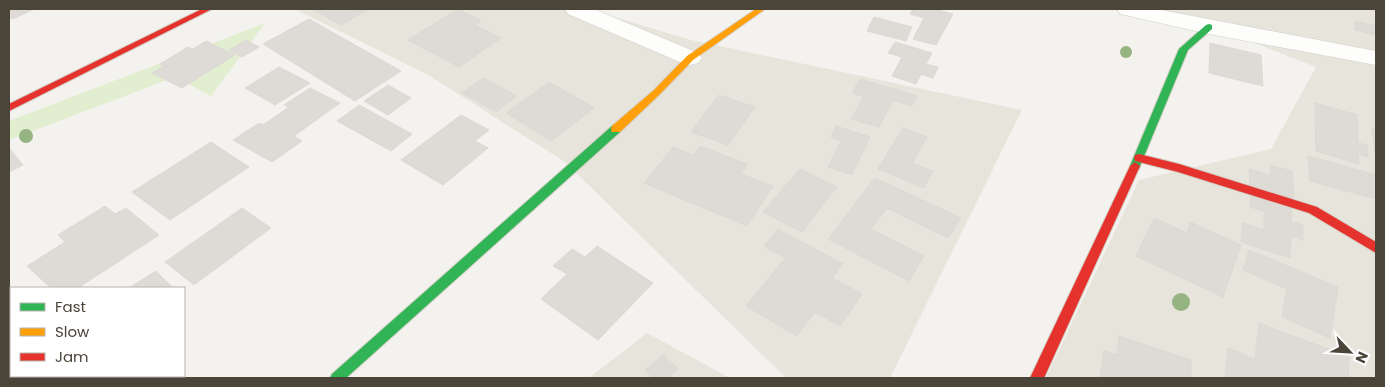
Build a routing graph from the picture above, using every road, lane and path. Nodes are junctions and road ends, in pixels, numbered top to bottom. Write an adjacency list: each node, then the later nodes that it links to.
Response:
1 (208, 9): 8 (street)
2 (576, 9): 6 (street)
3 (761, 9): 6 (street)
4 (1128, 9): 5 (street)
5 (1209, 27): 7 (street); 9 (street)
6 (690, 58): 11 (street)
7 (1376, 58)
8 (9, 108)
9 (1139, 158): 10 (street); 12 (street)
10 (1376, 248)
11 (337, 378)
12 (1037, 378)

